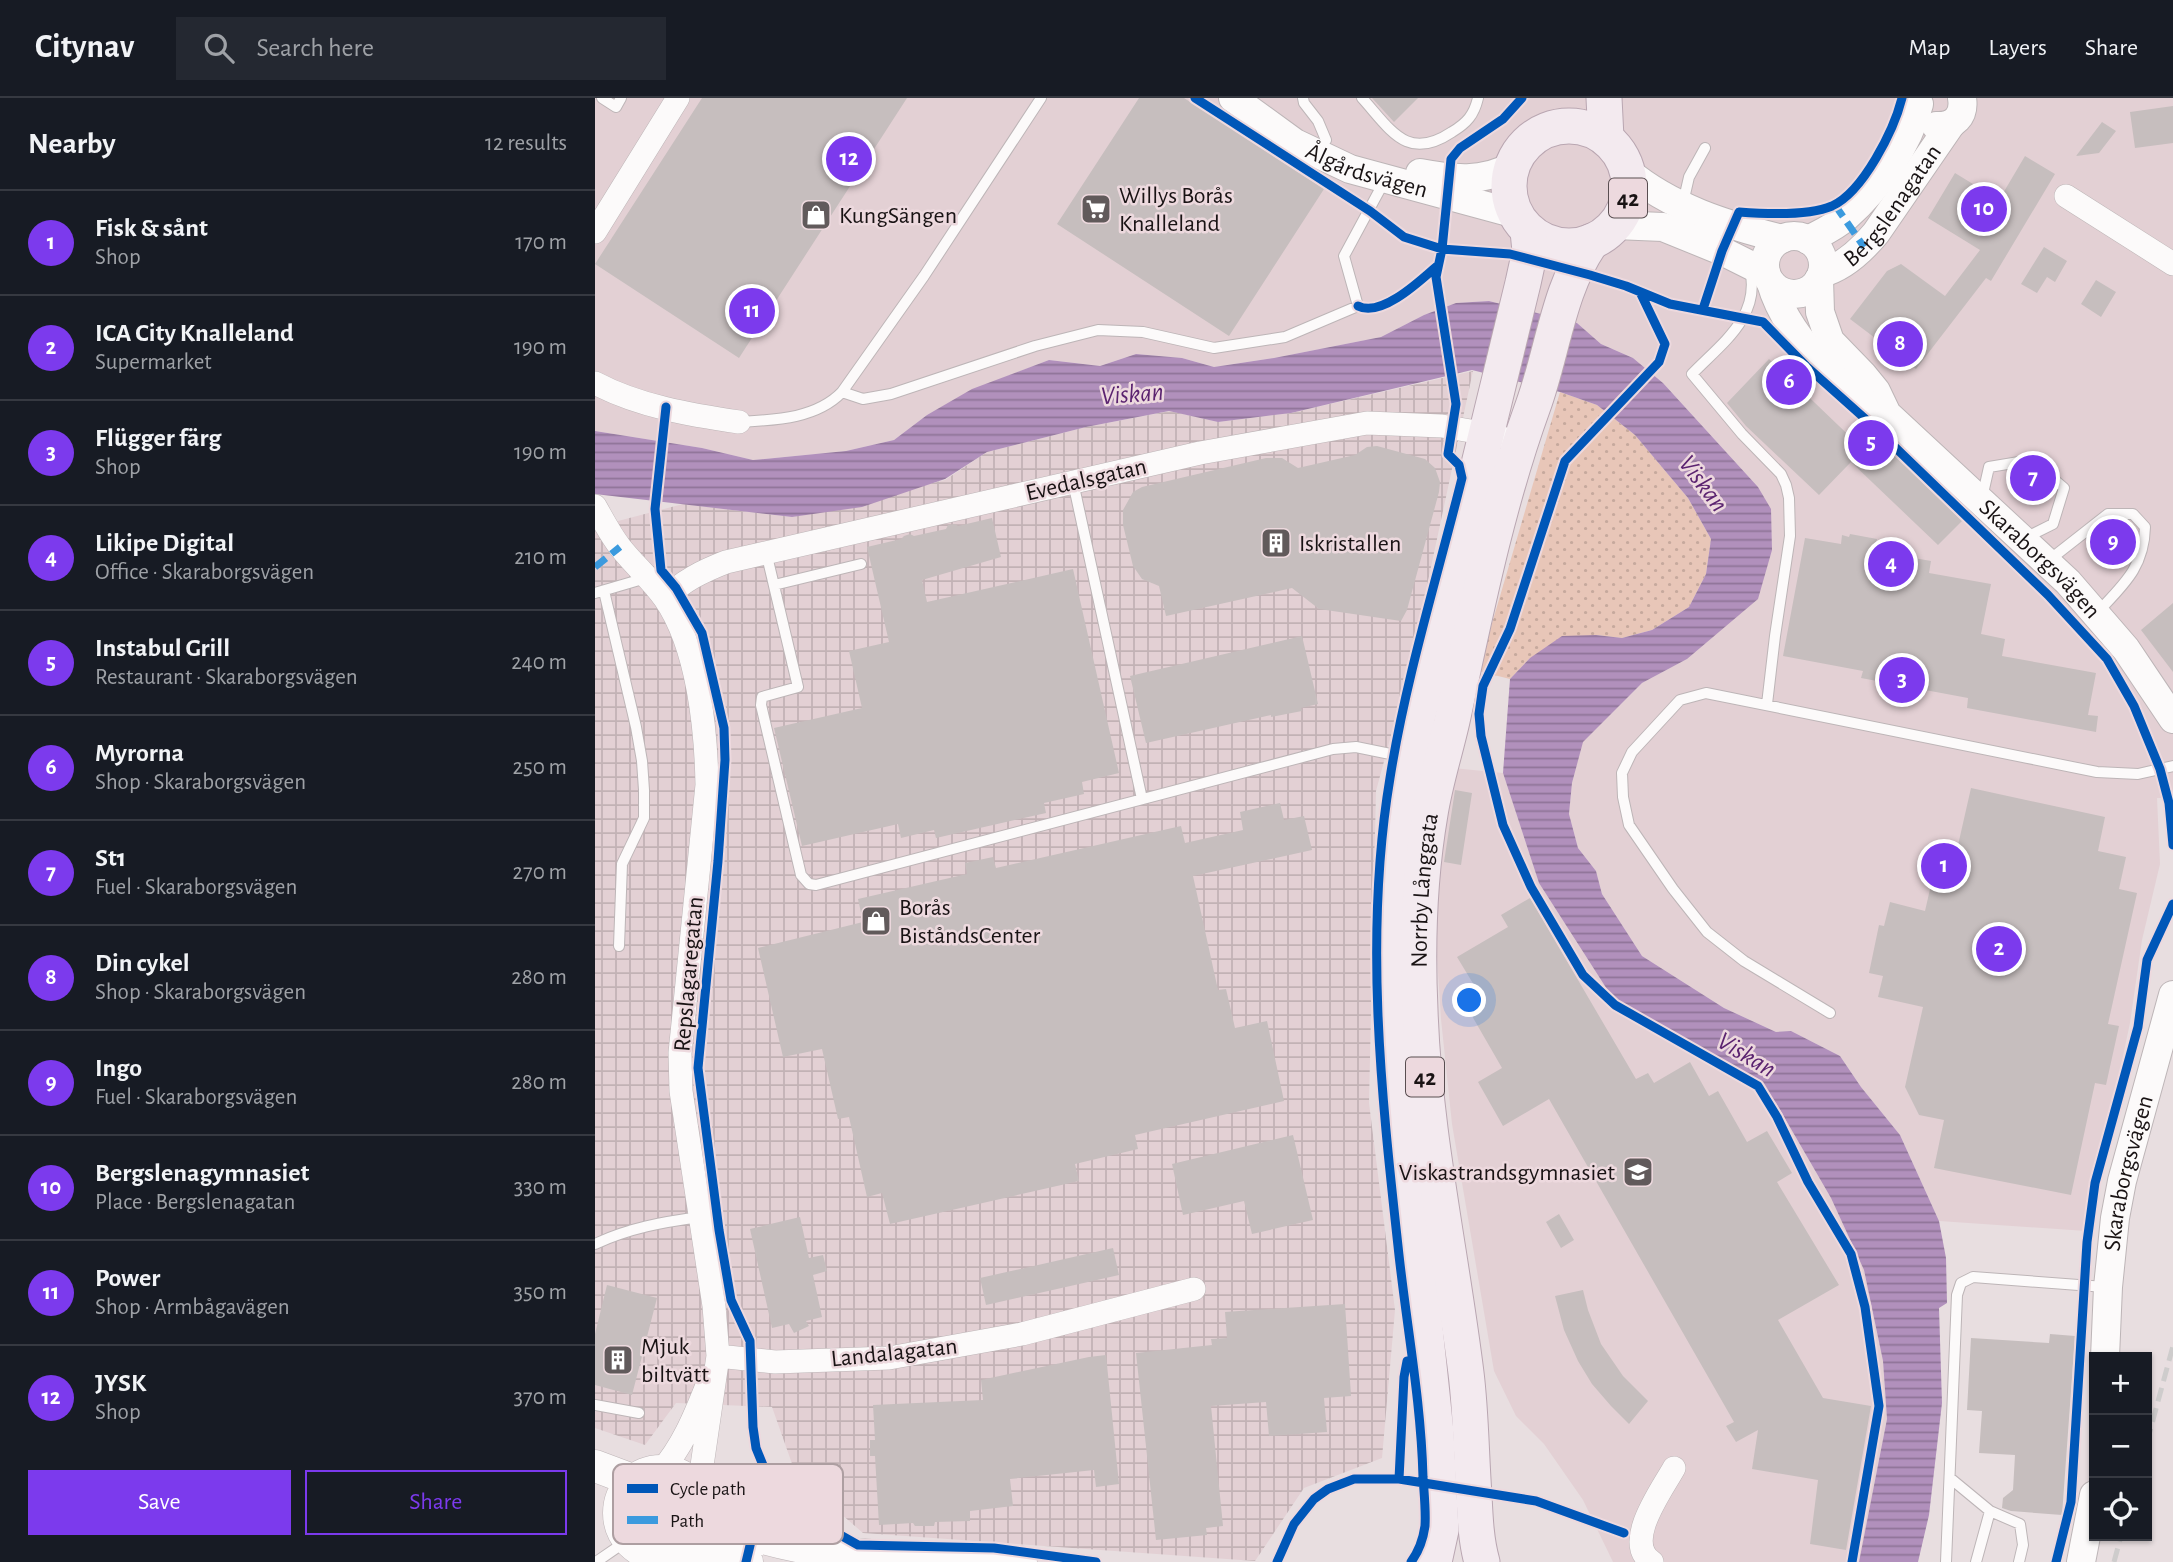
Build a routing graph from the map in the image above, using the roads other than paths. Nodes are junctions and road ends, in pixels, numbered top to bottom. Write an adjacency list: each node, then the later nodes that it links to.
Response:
1 (602, 98): 2 (lane)
2 (621, 98)
3 (678, 98): 23 (street)
4 (1041, 98): 30 (lane)
5 (1233, 98): 19 (street, Ålgårdsvägen)
6 (1260, 98): 15 (street, Ålgårdsvägen)
7 (1303, 98): 15 (lane)
8 (1362, 98): 9 (lane)
9 (1478, 98)
10 (1604, 98): 14 (main road)
11 (1920, 101): 12 (street); 25 (street, Bergslenagatan)
12 (1965, 106): 28 (street, Bergslenagatan)
13 (1552, 114): 14 (main road); 17 (main road)
14 (1606, 138): 18 (main road, 42)
15 (1326, 140): 17 (street, Ålgårdsvägen)
16 (1705, 148): 21 (lane)
17 (1512, 166): 22 (main road, 42)
18 (1627, 171): 21 (street); 24 (main road, 42)
19 (1385, 180): 22 (street, Ålgårdsvägen); 30 (lane)
20 (2066, 196): 26 (street)
21 (1683, 206): 25 (street)
22 (1522, 223): 24 (main road, 42); 33 (main road, Norrby Långgata / 42)
23 (595, 232)
24 (1604, 233): 27 (street); 34 (main road, Norrby Långgata / 42)
25 (1795, 239): 27 (street); 28 (street)
26 (2173, 264)
27 (1762, 274): 28 (street); 31 (street, Skaraborgsvägen); 47 (lane)
28 (1820, 276): 31 (street, Skaraborgsvägen)
29 (595, 383): 32 (street)
30 (842, 392): 32 (lane)
31 (1887, 414): 36 (street, Skaraborgsvägen)
32 (739, 422)
33 (1487, 432): 34 (street, Evedalsgatan); 35 (street, Evedalsgatan); 49 (main road, Norrby Långgata / 42)
34 (1520, 442): 63 (main road, Norrby Långgata / 42)
35 (1073, 482): 39 (street, Evedalsgatan); 51 (lane)
36 (1981, 503): 38 (street, Skaraborgsvägen); 38 (lane)
37 (600, 514): 42 (street, Repslagaregatan)
38 (2023, 540): 40 (street, Skaraborgsvägen)
39 (766, 552): 43 (lane); 45 (street, Evedalsgatan)
40 (2048, 561): 46 (street, Skaraborgsvägen); 46 (lane)
41 (860, 564): 43 (lane)
42 (646, 578): 44 (lane); 45 (street, Repslagaregatan)
43 (774, 585): 51 (lane)
44 (600, 592): 52 (lane)
45 (665, 600): 55 (street, Repslagaregatan)
46 (2097, 614): 48 (street, Skaraborgsvägen)
47 (1767, 704): 50 (lane); 54 (lane)
48 (2173, 719)
49 (1410, 759): 51 (lane); 63 (main road, Norrby Långgata / 42)
50 (2173, 766)
51 (1142, 799)
52 (619, 946)
53 (2173, 995): 57 (street, Skaraborgsvägen)
54 (1830, 1013)
55 (700, 1217): 56 (lane); 60 (street, Repslagaregatan)
56 (595, 1244)
57 (2108, 1287): 59 (street, Skaraborgsvägen); 69 (lane)
58 (1194, 1289): 60 (street, Landalagatan)
59 (2105, 1352)
60 (718, 1356): 64 (street); 65 (street, Repslagaregatan)
61 (595, 1405): 62 (lane)
62 (639, 1413)
63 (1453, 1432): 78 (main road, Norrby Långgata / 42); 79 (main road, Norrby Långgata / 42)
64 (666, 1464)
65 (705, 1464)
66 (595, 1466): 68 (main road)
67 (1674, 1468): 84 (street)
68 (613, 1469)
69 (1949, 1478): 71 (lane); 85 (lane)
70 (595, 1501): 72 (main road)
71 (1990, 1511): 86 (lane); 87 (lane)
72 (613, 1520)
73 (2089, 1521): 88 (street)
74 (613, 1543): 81 (lane)
75 (636, 1544): 80 (main road)
76 (688, 1544): 80 (main road)
77 (764, 1544): 83 (main road)
78 (1438, 1546)
79 (1479, 1546)
80 (682, 1550): 82 (main road)
81 (596, 1562)
82 (747, 1562)
83 (1021, 1562)
84 (1651, 1562)
85 (1946, 1562)
86 (1976, 1562)
87 (2019, 1562)
88 (2081, 1562)

